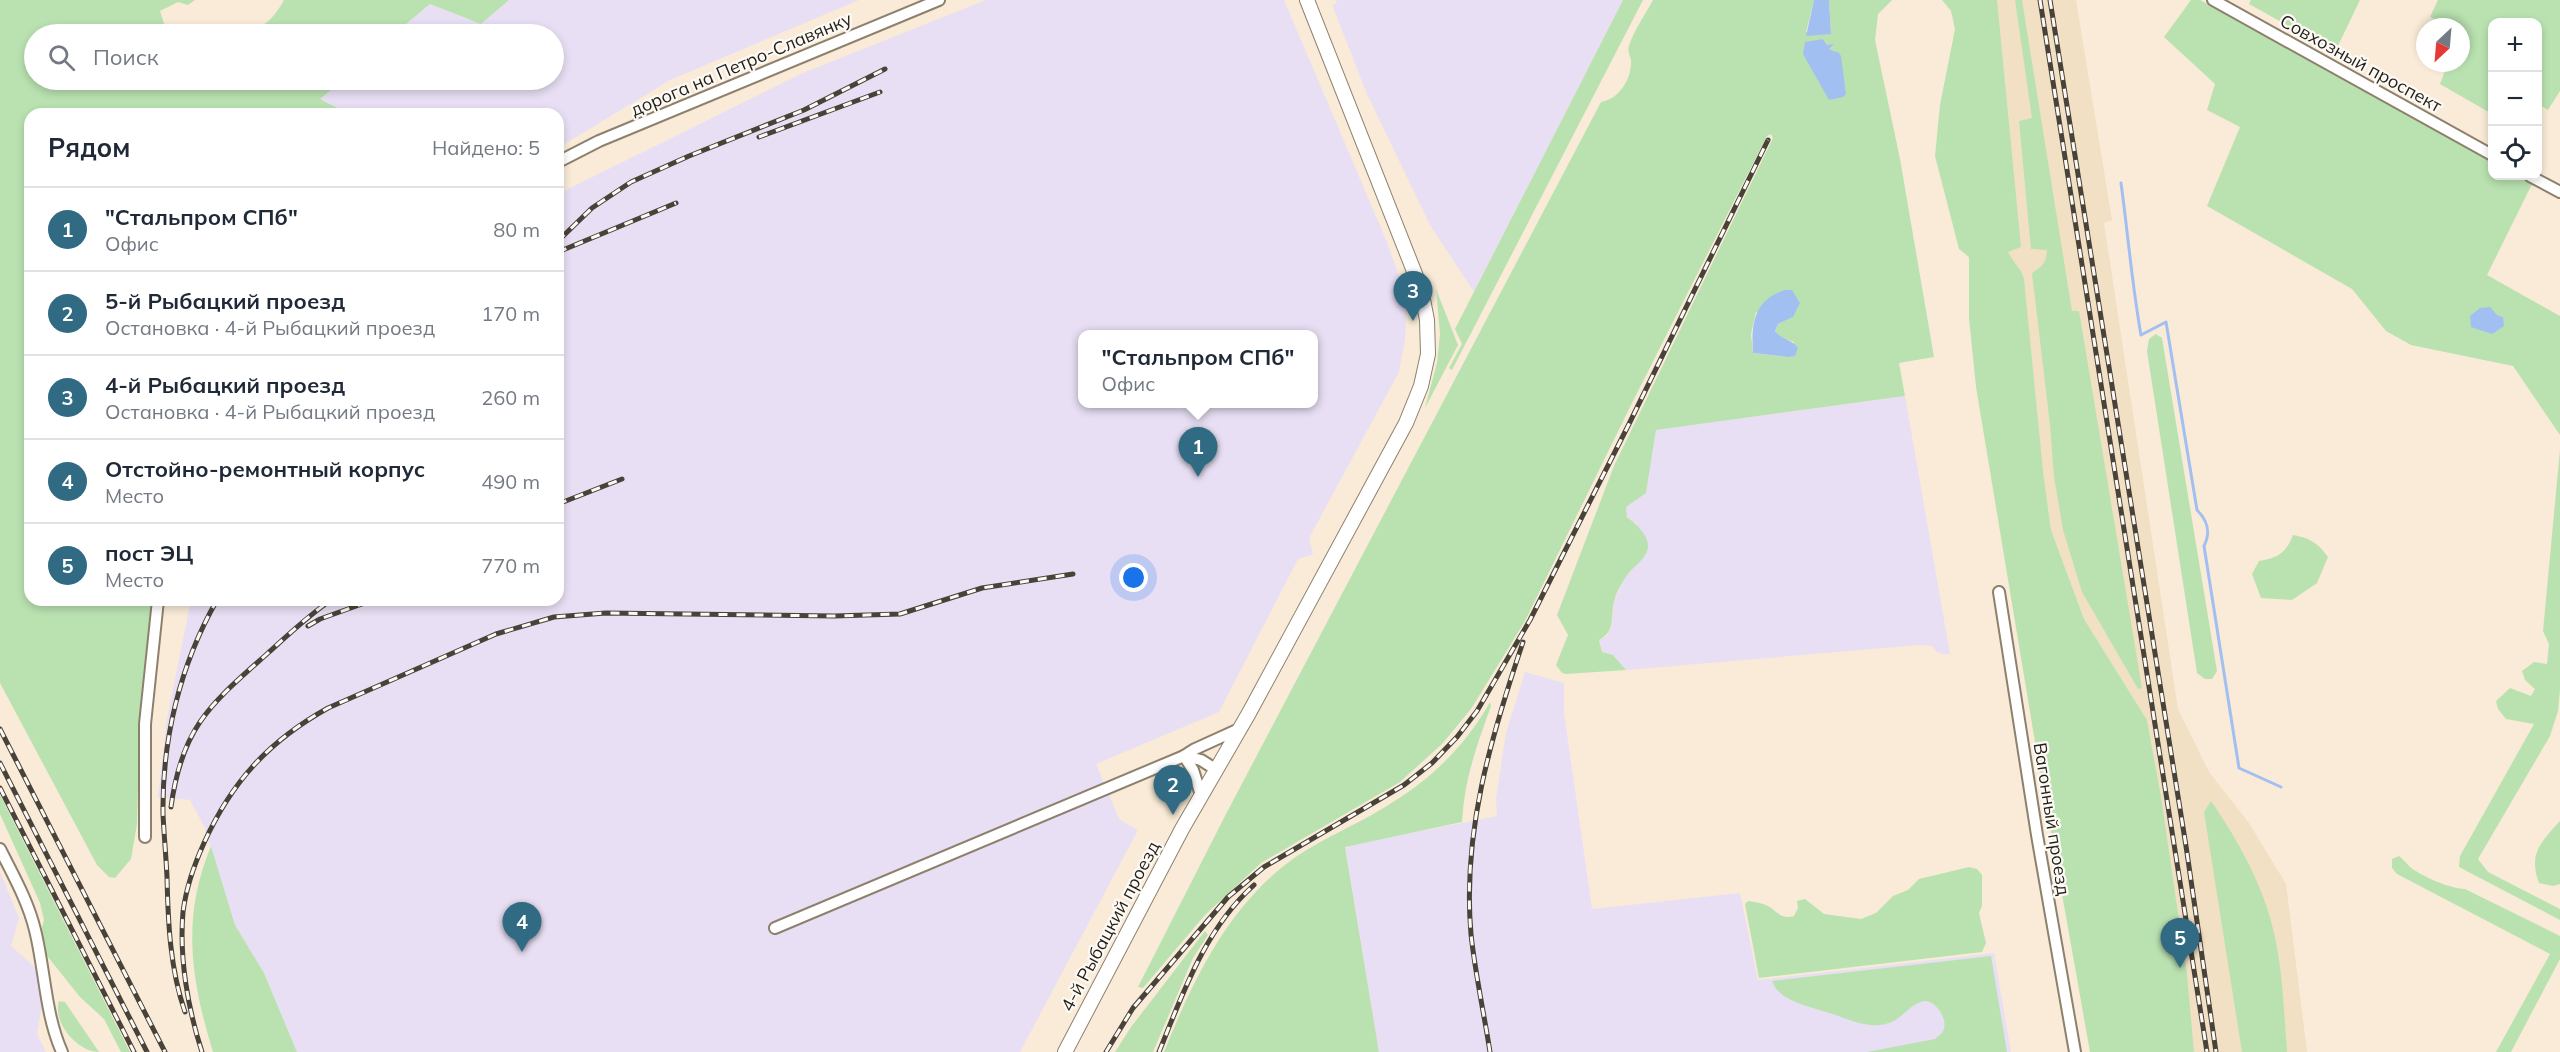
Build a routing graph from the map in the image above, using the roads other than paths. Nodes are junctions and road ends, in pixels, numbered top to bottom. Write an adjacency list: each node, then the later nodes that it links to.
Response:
1 (939, 0): 5 (street, дорога на Петро-Славянку)
2 (1307, 0): 10 (street, 4-й Рыбацкий проезд)
3 (2213, 0): 4 (street, Совхозный проспект)
4 (2488, 152)
5 (564, 159)
6 (2538, 180): 7 (street)
7 (2560, 192)
8 (1999, 592): 19 (street, Вагонный проезд)
9 (157, 606): 14 (street)
10 (1239, 729): 11 (street); 12 (street, 4-й Рыбацкий проезд)
11 (1184, 756): 12 (street); 13 (street); 16 (street)
12 (1215, 769): 13 (street, 4-й Рыбацкий проезд)
13 (1201, 795): 18 (street, 4-й Рыбацкий проезд)
14 (145, 837)
15 (0, 849): 17 (street)
16 (775, 928)
17 (62, 1052)
18 (1065, 1052)
19 (2075, 1052)

